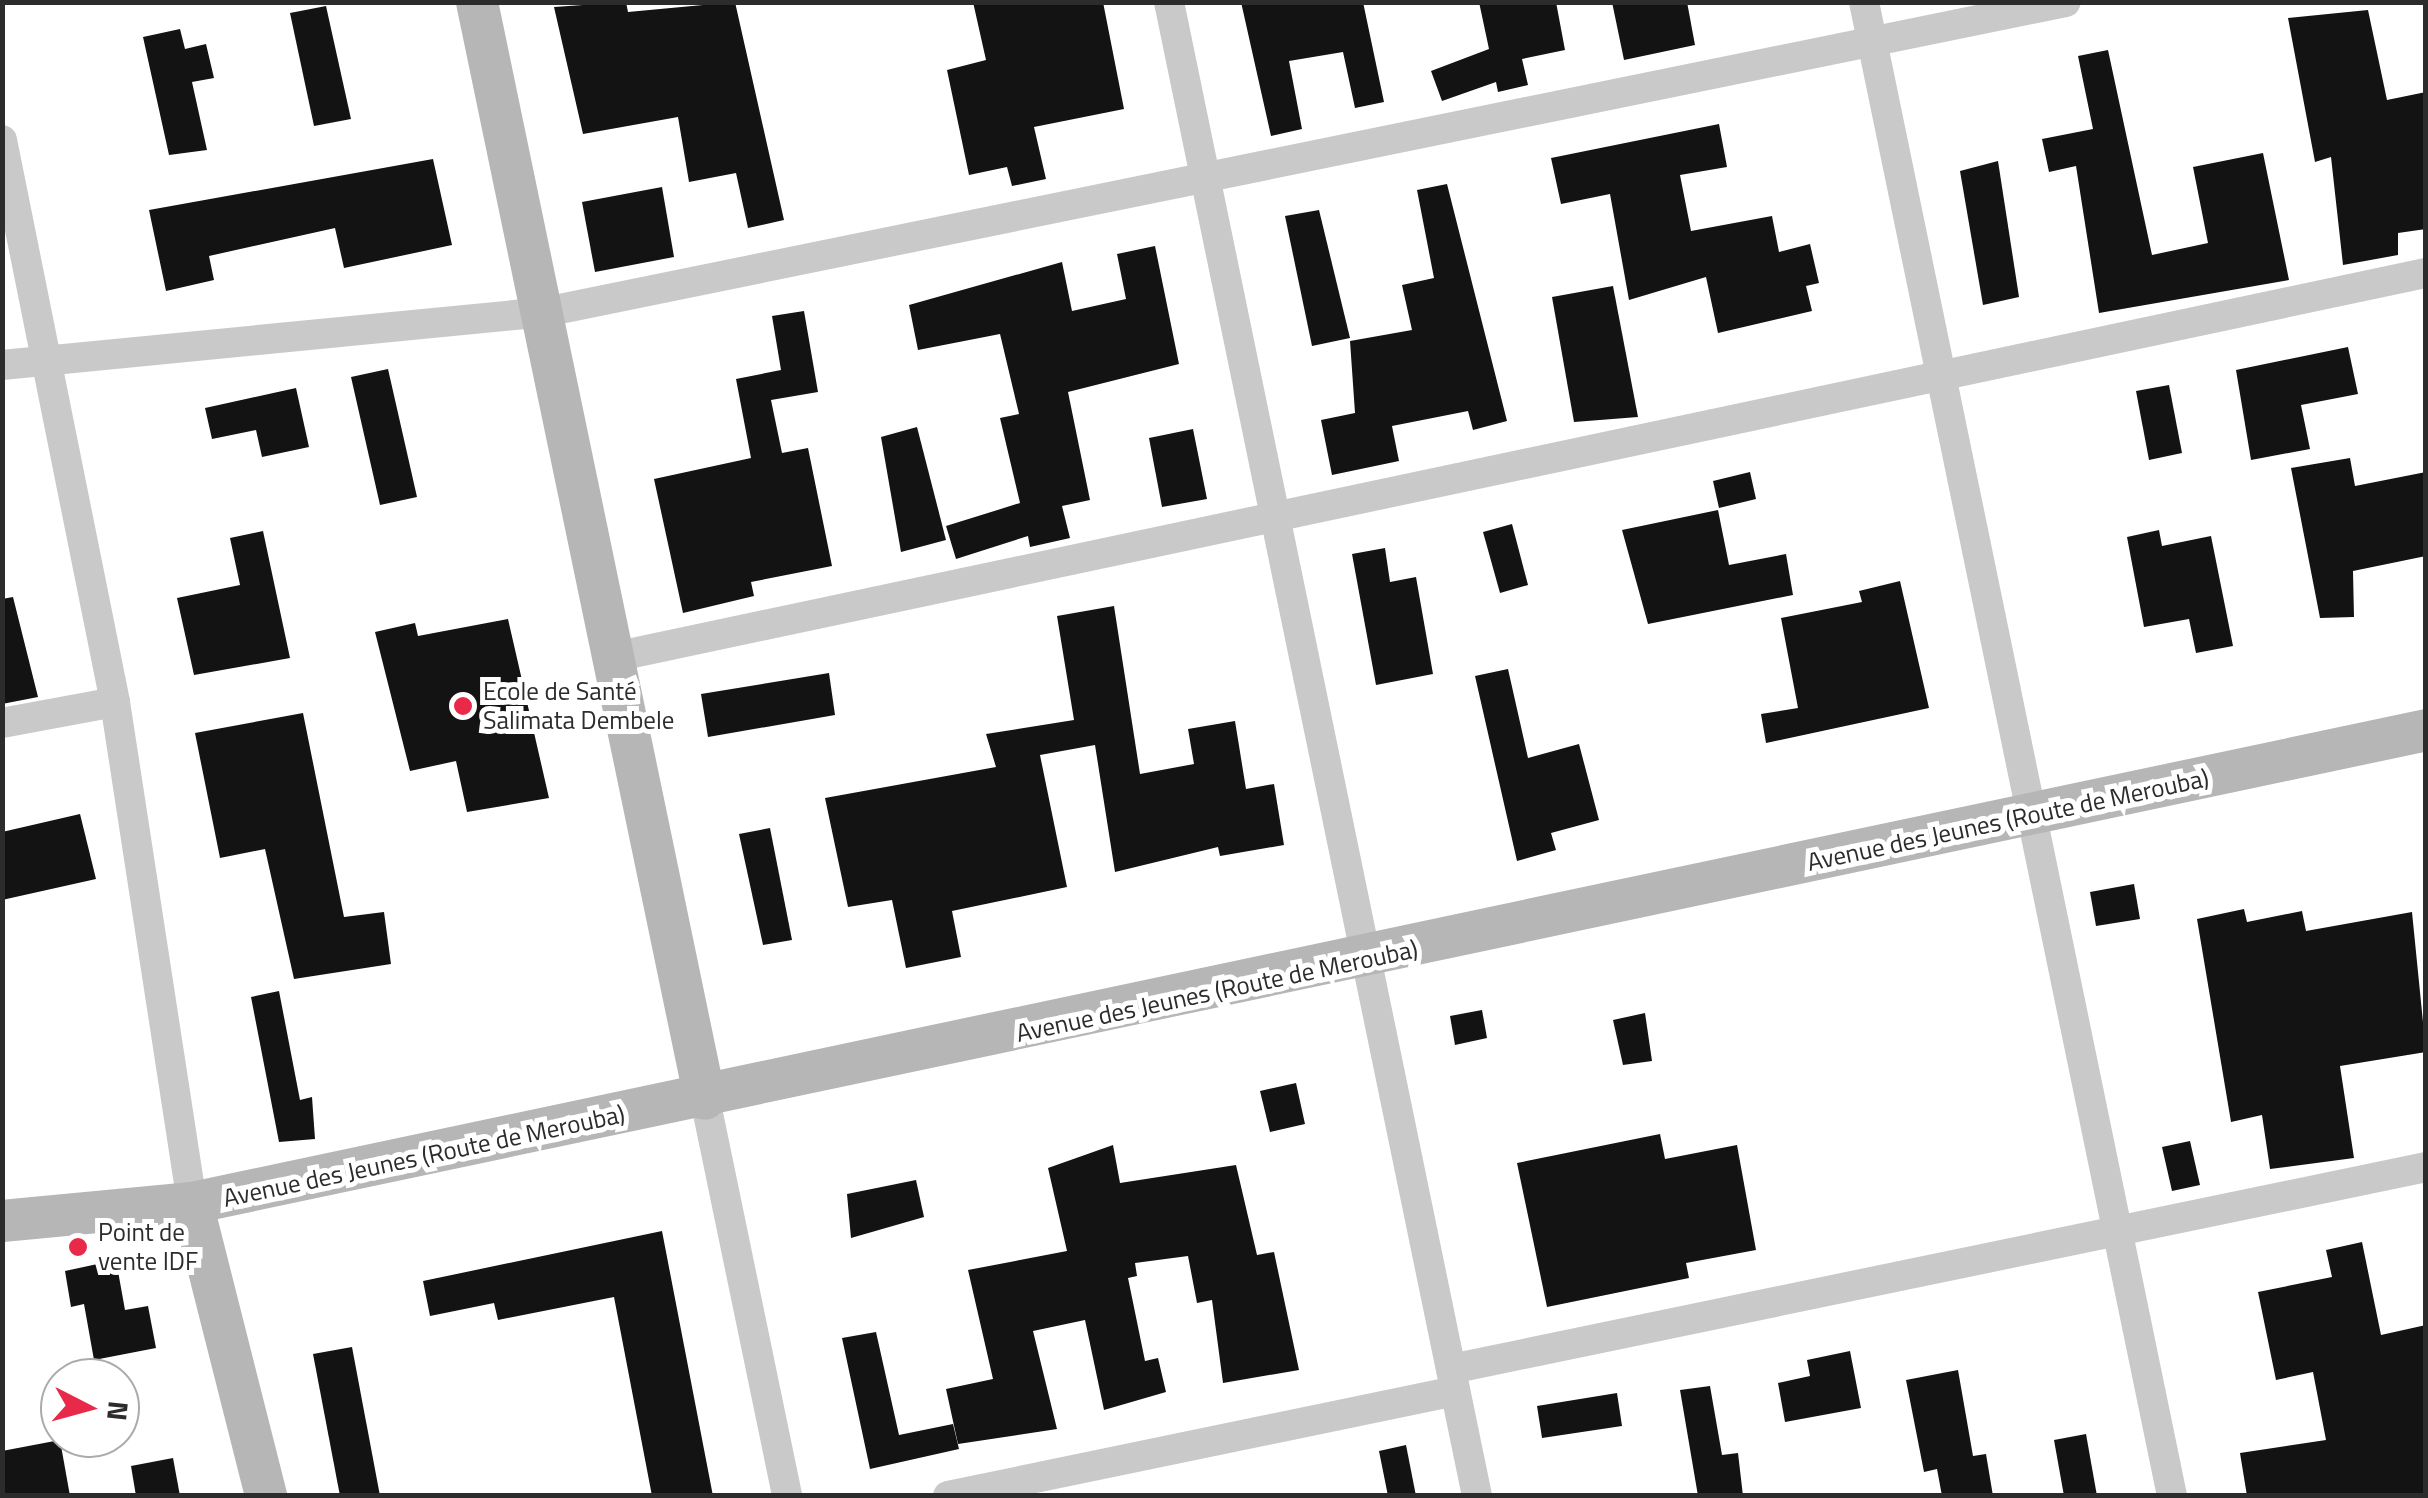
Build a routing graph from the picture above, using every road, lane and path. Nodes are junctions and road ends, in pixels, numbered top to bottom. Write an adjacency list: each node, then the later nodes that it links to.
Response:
1 (477, 2): 9 (main road)
2 (1169, 2): 7 (street)
3 (1864, 2): 5 (street)
4 (2066, 2): 5 (street)
5 (1873, 44): 7 (street); 12 (street)
6 (2, 140): 10 (street)
7 (1204, 175): 9 (street); 13 (street)
8 (2426, 273): 12 (street)
9 (545, 312): 10 (street); 14 (main road)
10 (46, 357): 11 (street); 15 (street)
11 (2, 365)
12 (1943, 374): 13 (street); 18 (street)
13 (1274, 511): 14 (street); 19 (street)
14 (614, 657): 20 (main road)
15 (116, 702): 16 (street); 22 (street)
16 (2, 723)
17 (2426, 730): 18 (main road, Avenue des Jeunes (Route de Merouba))
18 (2036, 814): 19 (main road, Avenue des Jeunes (Route de Merouba)); 24 (street)
19 (1367, 959): 20 (main road, Avenue des Jeunes (Route de Merouba)); 25 (street)
20 (706, 1098): 22 (main road, Avenue des Jeunes (Route de Merouba)); 27 (street)
21 (2426, 1167): 24 (street)
22 (192, 1203): 23 (main road, Avenue des Jeunes (Route de Merouba)); 26 (main road)
23 (2, 1221)
24 (2119, 1227): 25 (street); 30 (street)
25 (1453, 1380): 28 (street); 29 (street)
26 (266, 1496)
27 (787, 1496)
28 (948, 1496)
29 (1477, 1496)
30 (2172, 1496)

